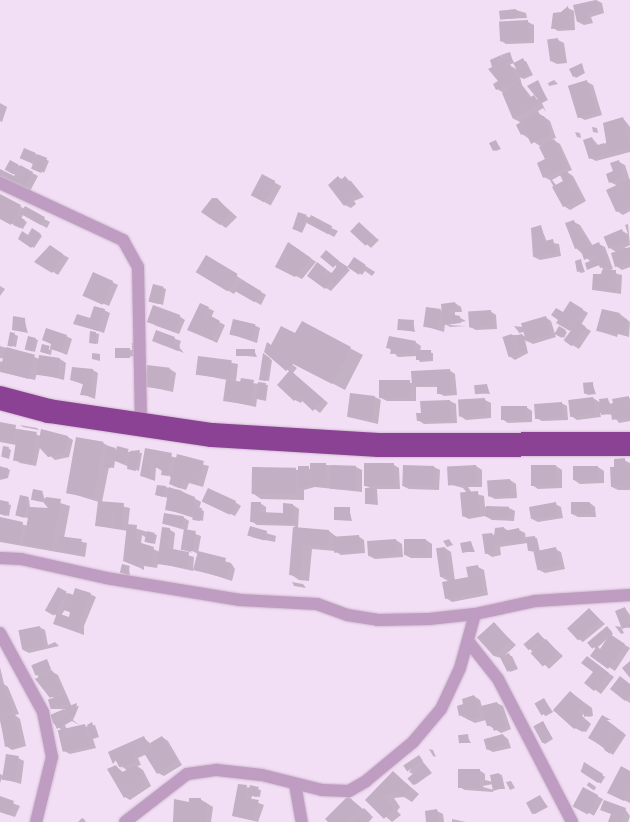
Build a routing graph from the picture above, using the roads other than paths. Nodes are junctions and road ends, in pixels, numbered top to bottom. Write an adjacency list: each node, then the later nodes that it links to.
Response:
1 (0, 182): 3 (street)
2 (0, 398): 3 (highway)
3 (140, 427): 4 (highway)
4 (630, 444)
5 (0, 558): 7 (street)
6 (630, 595): 7 (street)
7 (475, 614): 9 (street)
8 (0, 633): 11 (street)
9 (468, 641): 10 (street); 14 (street)
10 (296, 784): 12 (street); 13 (street)
11 (36, 822)
12 (125, 822)
13 (302, 822)
14 (572, 822)

